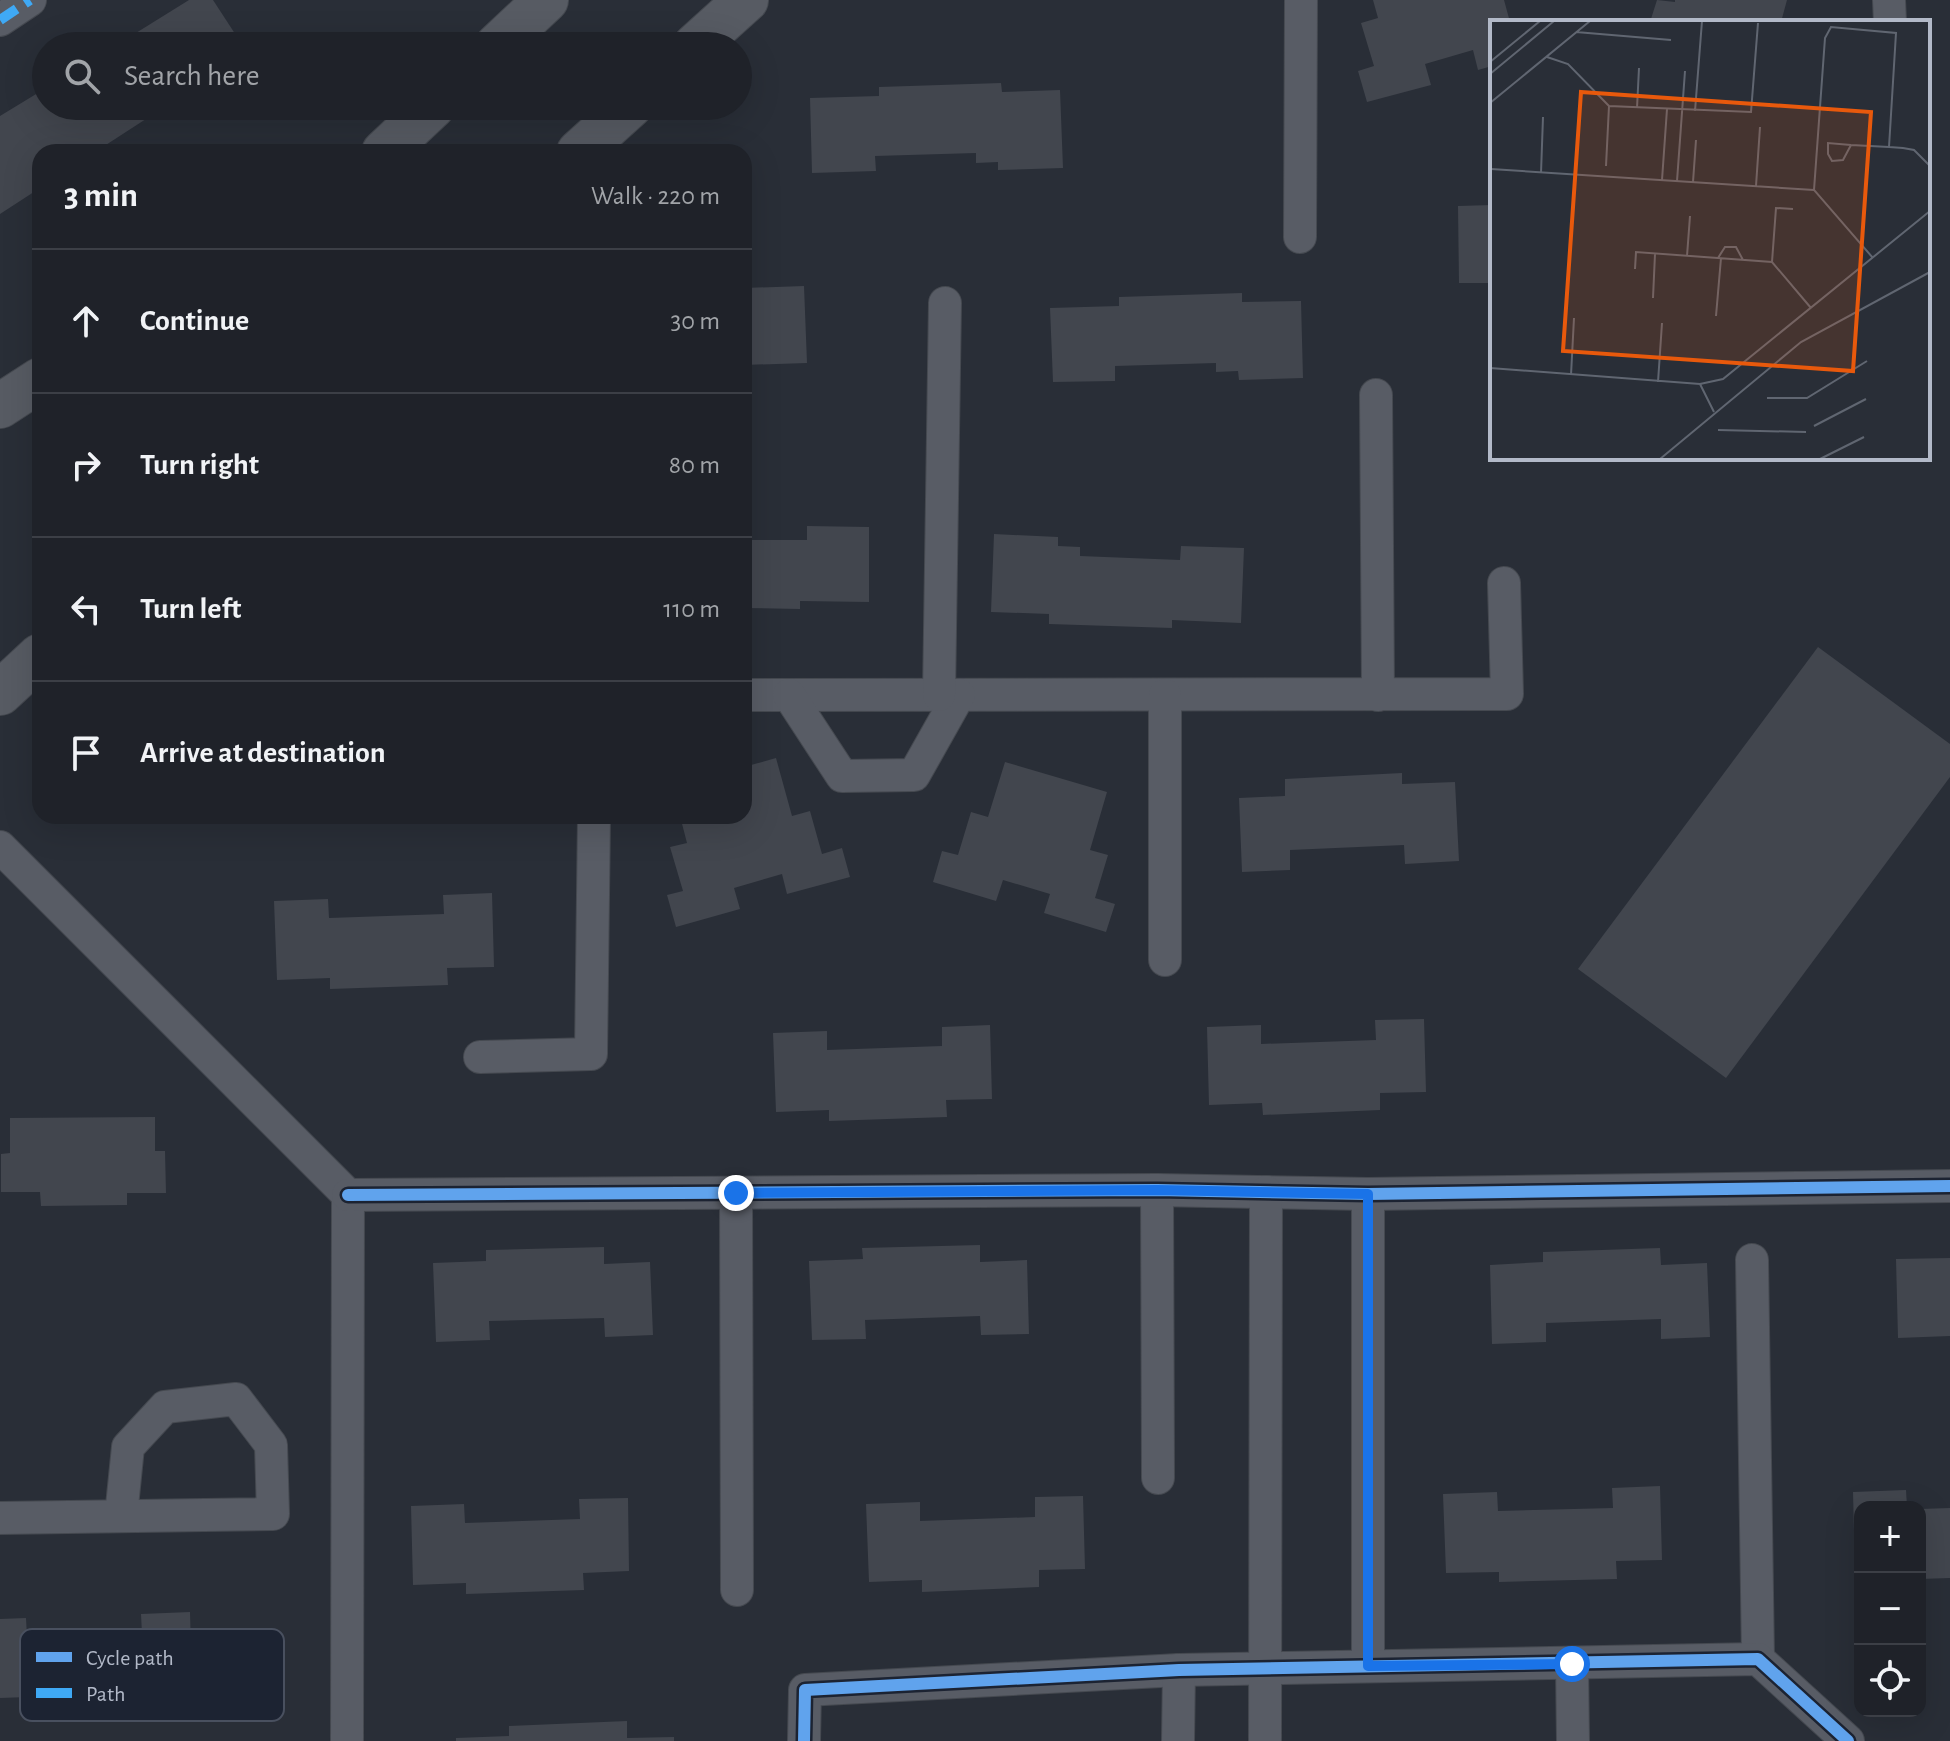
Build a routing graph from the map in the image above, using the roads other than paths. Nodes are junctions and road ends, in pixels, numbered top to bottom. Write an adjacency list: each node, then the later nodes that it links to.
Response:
1 (30, 0): 6 (street)
2 (546, 0): 8 (street)
3 (746, 0): 9 (street)
4 (1301, 0): 14 (street)
5 (1889, 0): 7 (street)
6 (0, 20)
7 (1890, 20)
8 (512, 32)
9 (711, 32)
10 (418, 120): 12 (street)
11 (614, 120): 13 (street)
12 (393, 144)
13 (588, 144)
14 (1300, 237)
15 (945, 303): 24 (street)
16 (32, 385): 18 (street)
17 (1376, 395): 26 (street)
18 (0, 406)
19 (1504, 583): 26 (street)
20 (32, 663): 21 (street)
21 (0, 693)
22 (752, 695): 23 (street)
23 (789, 695): 24 (street); 24 (street)
24 (949, 695): 25 (street)
25 (1165, 695): 26 (street); 29 (street)
26 (1378, 695)
27 (594, 824): 30 (street)
28 (0, 847): 36 (street)
29 (1165, 960)
30 (480, 1057)
31 (1950, 1186): 35 (street)
32 (1157, 1190): 33 (street); 34 (street); 38 (street)
33 (1266, 1192): 35 (street); 45 (street)
34 (736, 1193): 36 (street); 41 (street)
35 (1368, 1194): 44 (street)
36 (348, 1195): 47 (street)
37 (1752, 1260): 42 (street)
38 (1158, 1478)
39 (121, 1516): 39 (street); 40 (street)
40 (0, 1518)
41 (737, 1590)
42 (1758, 1659): 43 (street); 52 (street)
43 (1572, 1664): 44 (street); 51 (street)
44 (1368, 1666): 45 (street)
45 (1264, 1668): 46 (street); 50 (street)
46 (1179, 1670): 48 (street); 49 (street)
47 (347, 1741)
48 (804, 1741)
49 (1178, 1741)
50 (1265, 1741)
51 (1573, 1741)
52 (1848, 1741)

